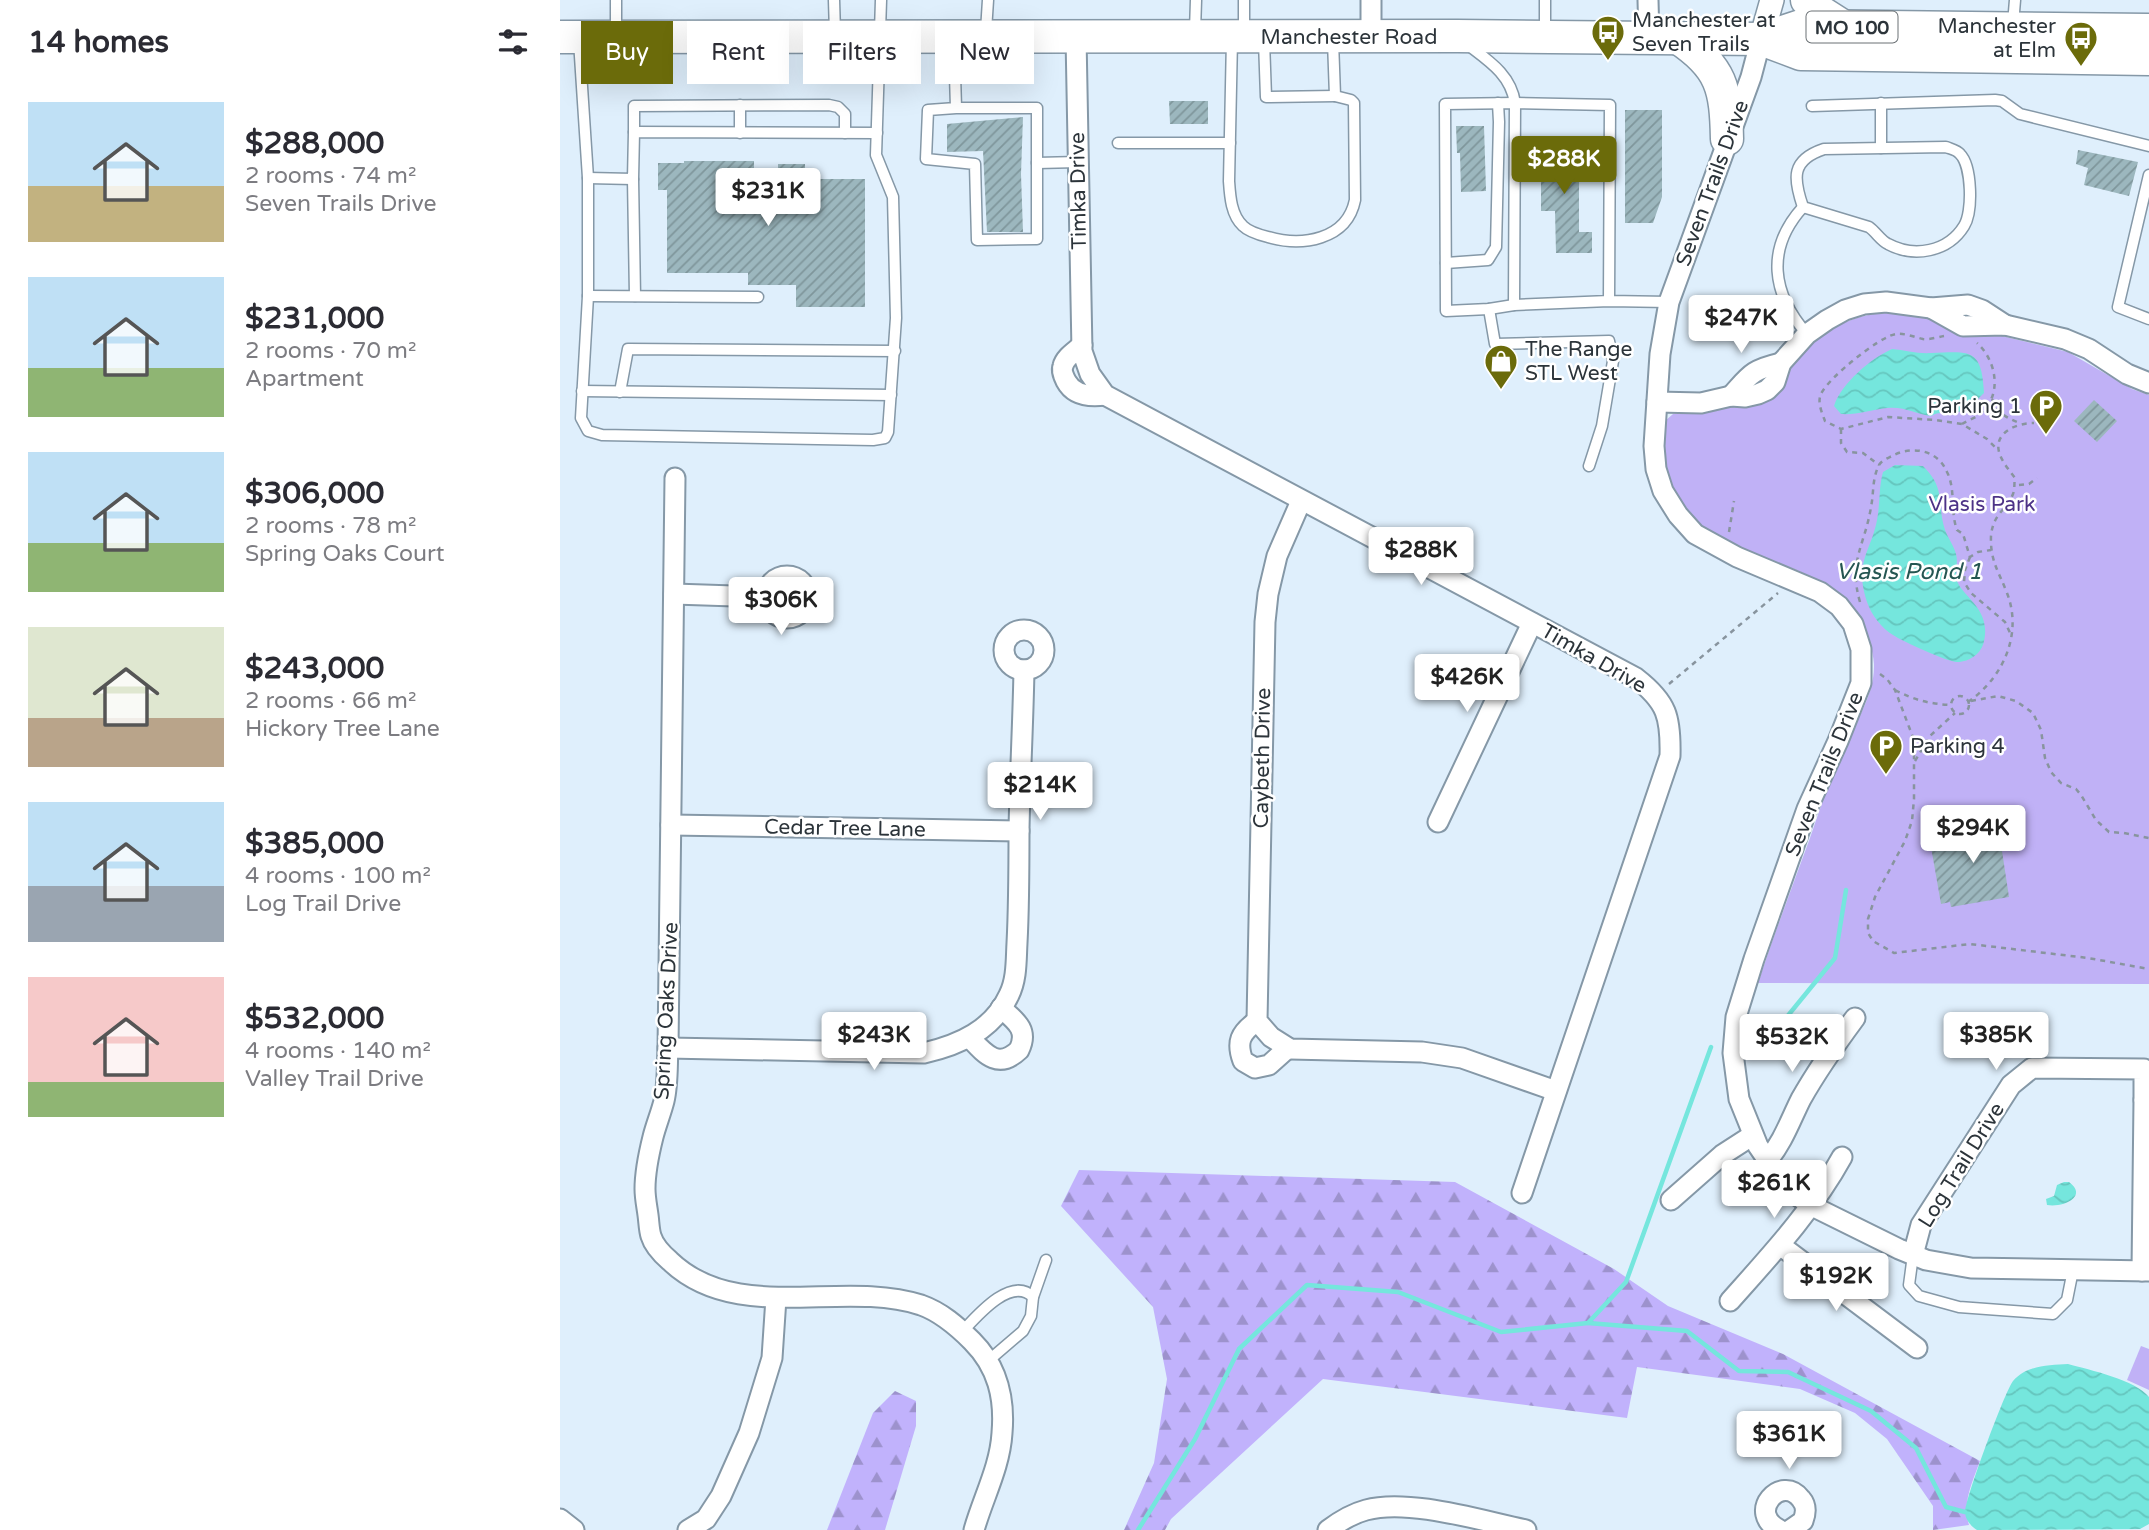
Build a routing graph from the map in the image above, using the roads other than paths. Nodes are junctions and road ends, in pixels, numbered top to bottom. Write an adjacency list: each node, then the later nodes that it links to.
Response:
1 (616, 0): 13 (lane)
2 (834, 0): 14 (lane)
3 (881, 0): 15 (lane)
4 (988, 0): 16 (lane)
5 (1196, 0): 25 (lane)
6 (1244, 0): 26 (lane)
7 (1371, 0): 28 (street)
8 (1545, 0): 29 (lane)
9 (1648, 0): 30 (street)
10 (1772, 0): 31 (street)
11 (1807, 0): 17 (highway)
12 (2014, 15): 17 (highway, Manchester Road / MO 100); 18 (highway, Manchester Road / MO 100)
13 (616, 21)
14 (835, 21)
15 (880, 21)
16 (987, 21)
17 (1844, 27): 31 (highway, Manchester Road / MO 100)
18 (2149, 30)
19 (1457, 36): 28 (highway, Manchester Road / MO 100); 29 (highway, Manchester Road / MO 100); 37 (lane)
20 (569, 37): 54 (lane)
21 (673, 37): 22 (highway, Manchester Road / MO 100)
22 (803, 37)
23 (1034, 37): 24 (highway, Manchester Road / MO 100)
24 (1076, 37): 25 (highway, Manchester Road / MO 100); 51 (street, Timka Drive)
25 (1195, 37): 26 (highway, Manchester Road / MO 100)
26 (1246, 37): 27 (highway, Manchester Road / MO 100); 35 (lane); 48 (lane)
27 (1333, 37): 28 (highway, Manchester Road / MO 100); 35 (lane)
28 (1371, 37)
29 (1545, 37): 30 (highway, Manchester Road / MO 100)
30 (1663, 38): 31 (highway, Manchester Road / MO 100); 46 (highway)
31 (1761, 39): 32 (highway, Manchester Road / MO 100); 46 (street, Seven Trails Drive)
32 (2149, 59)
33 (879, 84): 45 (lane)
34 (955, 84): 41 (lane)
35 (1335, 96): 48 (lane)
36 (1498, 103): 37 (lane); 57 (lane); 57 (lane)
37 (1515, 103): 61 (lane); 63 (lane)
38 (1881, 103): 40 (lane); 49 (lane); 50 (lane)
39 (740, 105): 42 (lane); 43 (lane); 44 (lane)
40 (1812, 106)
41 (956, 108): 52 (lane); 52 (lane)
42 (634, 132): 43 (lane); 55 (lane)
43 (740, 133): 44 (lane)
44 (845, 133): 45 (lane)
45 (877, 133): 67 (lane)
46 (1727, 139): 62 (street, Seven Trails Drive)
47 (1118, 143): 48 (lane)
48 (1230, 143)
49 (2149, 146)
50 (1881, 148): 56 (lane); 56 (lane)
51 (1077, 162): 52 (lane); 75 (street, Timka Drive)
52 (1037, 163)
53 (2149, 175): 65 (lane)
54 (588, 178): 55 (lane); 58 (lane)
55 (633, 179): 59 (lane)
56 (1802, 207): 66 (lane)
57 (1446, 263): 64 (lane)
58 (588, 296): 59 (lane); 69 (lane)
59 (635, 296): 60 (lane)
60 (758, 297)
61 (1609, 301): 62 (lane); 63 (lane)
62 (1669, 302): 72 (street, Seven Trails Drive)
63 (1514, 305): 64 (lane)
64 (1489, 309): 73 (lane)
65 (2149, 319)
66 (1807, 334): 68 (street); 72 (street)
67 (895, 351): 70 (lane); 71 (lane)
68 (2149, 383)
69 (582, 391): 70 (lane); 71 (lane)
70 (620, 392): 71 (lane)
71 (891, 395)
72 (1657, 402): 91 (street, Seven Trails Drive)
73 (1589, 466)
74 (675, 478): 76 (street, Spring Oaks Drive)
75 (1301, 500): 78 (street, Timka Drive); 85 (street, Caybeth Drive)
76 (674, 594): 77 (street); 81 (street, Spring Oaks Drive)
77 (766, 597)
78 (1532, 623): 80 (street); 89 (street, Timka Drive)
79 (1024, 670): 82 (street)
80 (1438, 822)
81 (671, 825): 82 (street, Cedar Tree Lane); 87 (street, Spring Oaks Drive)
82 (1019, 831): 83 (street)
83 (1000, 1009): 86 (street); 86 (street)
84 (1855, 1018): 93 (street)
85 (1257, 1021): 88 (street); 88 (street)
86 (970, 1038): 87 (street)
87 (668, 1048): 102 (street, Spring Oaks Drive)
88 (1288, 1048): 89 (street)
89 (1556, 1091): 94 (street, Timka Drive)
90 (2146, 1100): 98 (street, Log Trail Drive); 101 (street)
91 (1753, 1135): 93 (street, Seven Trails Drive); 95 (street)
92 (1842, 1157): 96 (street)
93 (1767, 1161): 96 (street, Seven Trails Drive)
94 (1522, 1193)
95 (1671, 1200)
96 (1810, 1205): 97 (street); 98 (street, Seven Trails Drive)
97 (1780, 1245): 104 (street); 106 (street)
98 (1913, 1255): 100 (street, Seven Trails Drive); 100 (lane)
99 (1046, 1260): 103 (lane)
100 (2073, 1270): 101 (street, Seven Trails Drive)
101 (2145, 1271)
102 (776, 1297): 105 (street, Spring Oaks Drive); 110 (street)
103 (1033, 1297): 105 (lane); 107 (lane)
104 (1730, 1301)
105 (962, 1332): 107 (street, Spring Oaks Drive)
106 (1917, 1348)
107 (988, 1361): 111 (street, Spring Oaks Drive)
108 (560, 1519): 109 (street)
109 (574, 1530)
110 (688, 1530)
111 (974, 1530)
112 (1328, 1530): 113 (street)
113 (1526, 1530)

